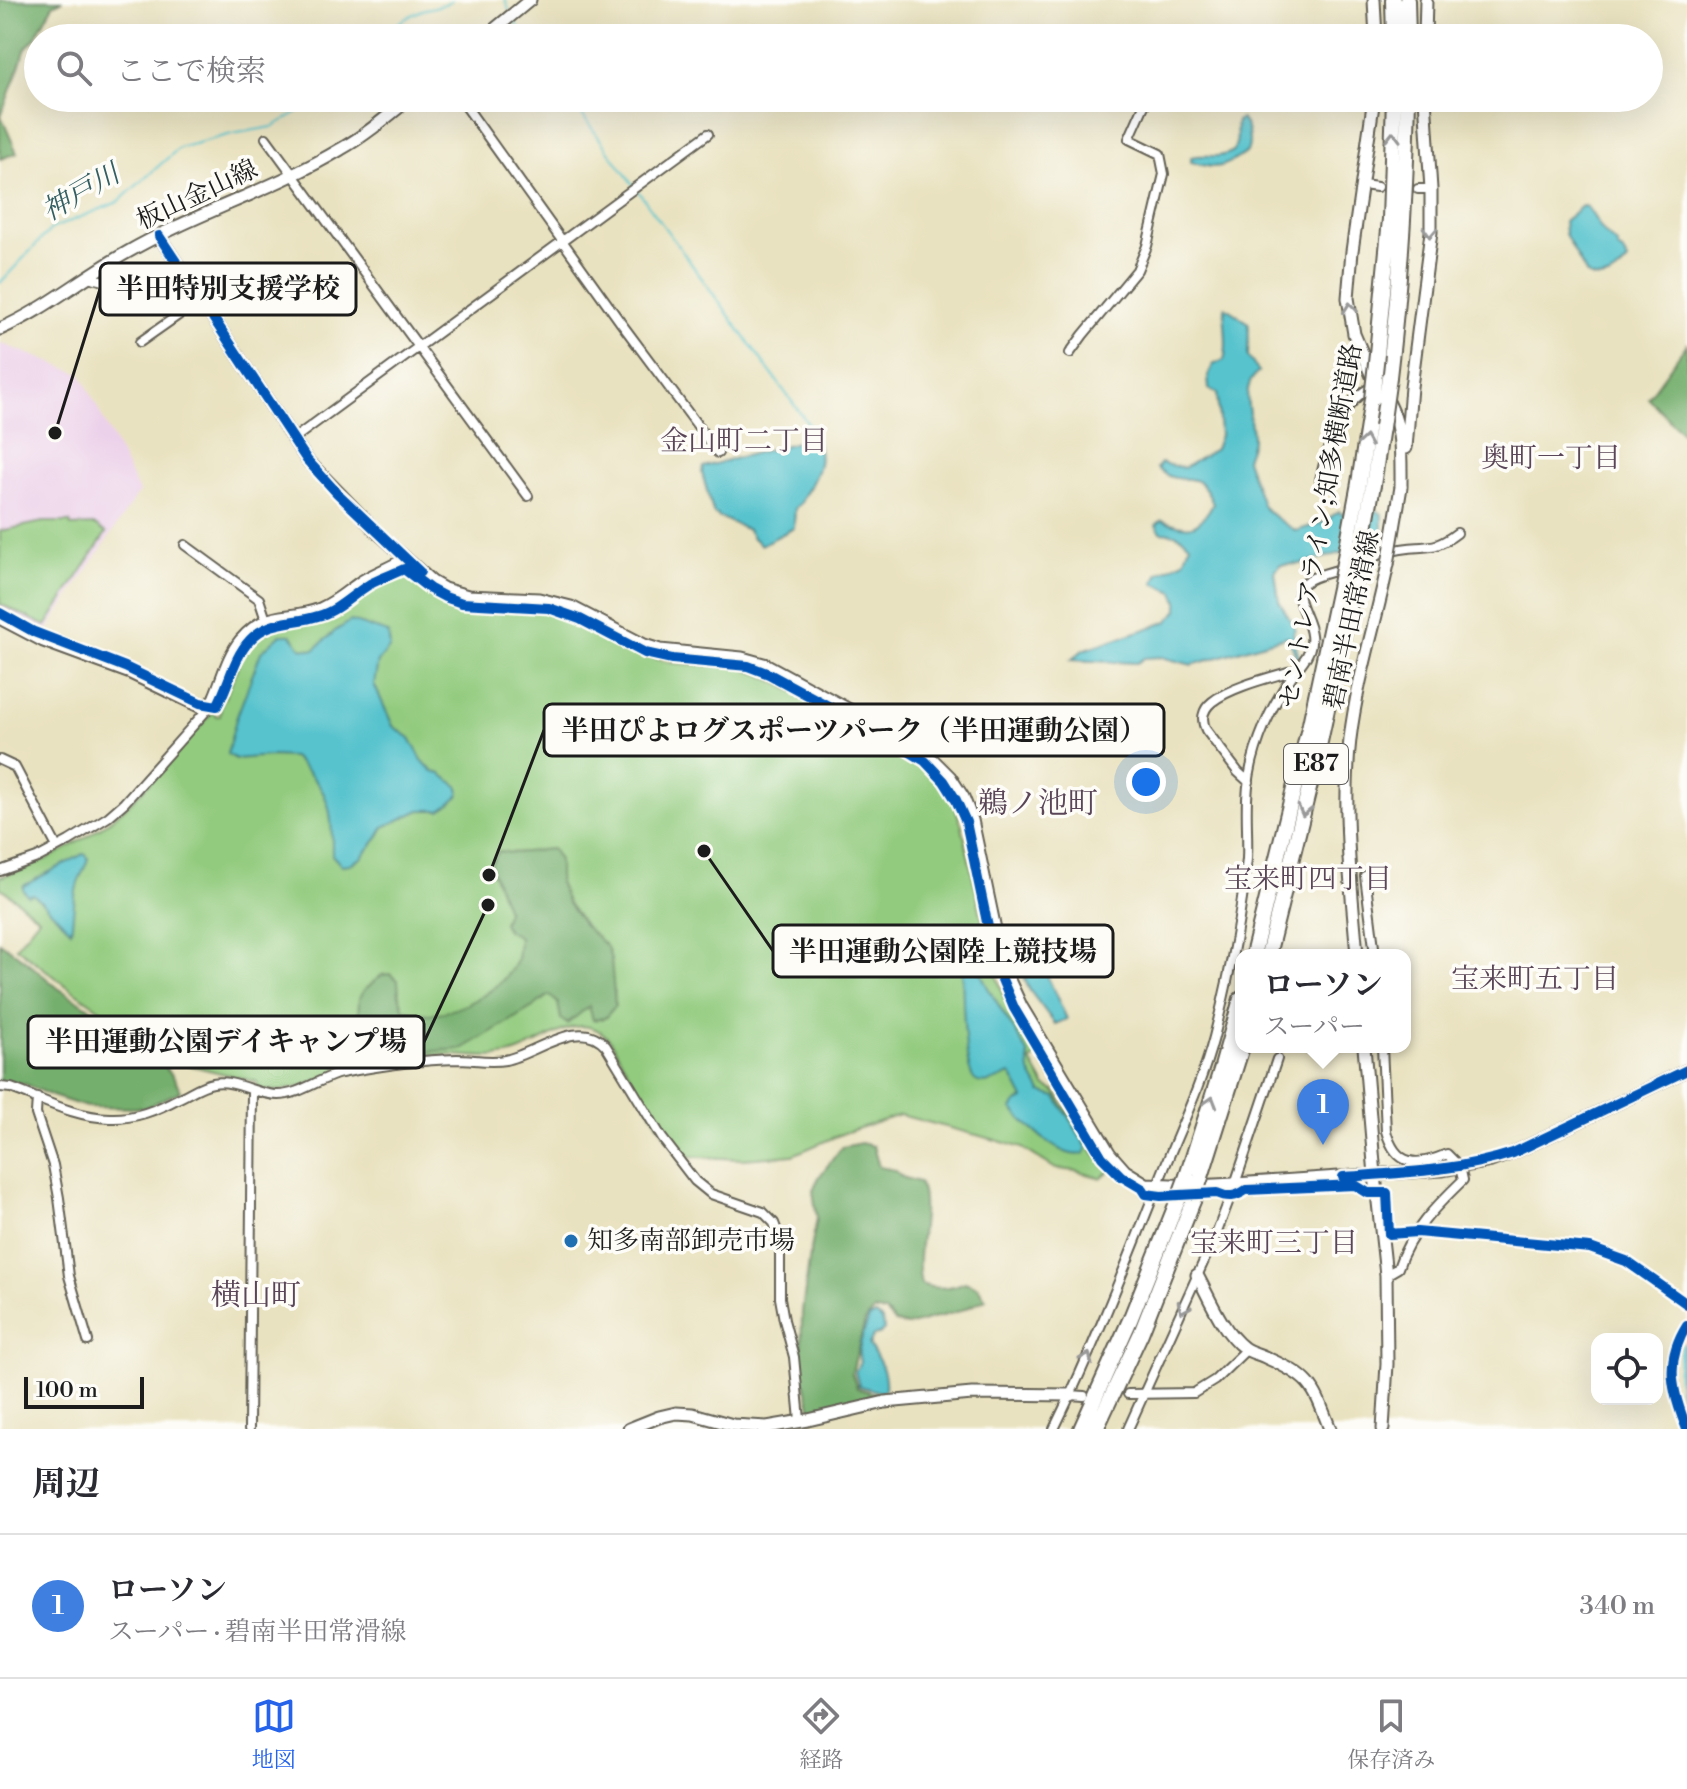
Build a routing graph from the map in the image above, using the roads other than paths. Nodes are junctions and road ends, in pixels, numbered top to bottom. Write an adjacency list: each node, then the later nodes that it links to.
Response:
1 (530, 0): 6 (street)
2 (1374, 0): 7 (street)
3 (1393, 0): 8 (highway)
4 (1407, 0): 9 (highway)
5 (1426, 0): 10 (street)
6 (501, 24)
7 (1375, 24)
8 (1394, 24)
9 (1408, 24)
10 (1425, 24)
11 (391, 112): 20 (street, 板山金山線)
12 (470, 112): 24 (street)
13 (1141, 112): 29 (street)
14 (1372, 112): 21 (street, 碧南半田常滑線)
15 (1394, 112): 31 (highway, セントレアライン;知多横断道路 / E87, one-way to 15, bridge)
16 (1408, 112): 31 (highway, セントレアライン;知多横断道路 / E87)
17 (1425, 112): 30 (street, 碧南半田常滑線, one-way to 30)
18 (708, 134): 24 (street)
19 (266, 138): 20 (street)
20 (293, 175): 23 (street, 板山金山線); 28 (street)
21 (1363, 185): 22 (street); 31 (street, 碧南半田常滑線, one-way to 21)
22 (1377, 187)
23 (159, 236): 25 (street, 板山金山線); 32 (street)
24 (564, 242): 28 (street); 33 (street)
25 (88, 277): 26 (street, 板山金山線); 27 (street)
26 (0, 329)
27 (140, 342)
28 (418, 347): 32 (street); 37 (street)
29 (1070, 353)
30 (1411, 387): 31 (street); 36 (street, 碧南半田常滑線)
31 (1379, 388): 34 (street); 35 (highway, セントレアライン;知多横断道路 / E87, one-way to 31); 35 (highway, セントレアライン;知多横断道路 / E87, bridge); 36 (street, 碧南半田常滑線)
32 (292, 440): 40 (street)
33 (718, 453)
34 (1320, 480)
35 (1366, 484): 50 (highway, セントレアライン;知多横断道路 / E87, bridge); 51 (highway, セントレアライン;知多横断道路 / E87, one-way to 51, bridge)
36 (1401, 487): 52 (street, 碧南半田常滑線, bridge)
37 (528, 496)
38 (1457, 533): 43 (street)
39 (185, 545): 42 (street)
40 (405, 559): 42 (street); 67 (street)
41 (0, 620): 44 (street)
42 (266, 620): 44 (street)
43 (1296, 669): 46 (street); 46 (street)
44 (210, 706): 47 (street)
45 (0, 760): 47 (street)
46 (1249, 782): 67 (street)
47 (57, 847): 48 (street)
48 (0, 871)
49 (1365, 876): 53 (street)
50 (1254, 949)
51 (1270, 949)
52 (1357, 949)
53 (1374, 949)
54 (1235, 1020): 65 (highway, one-way to 54)
55 (1240, 1053): 65 (highway)
56 (1365, 1053): 64 (street)
57 (1382, 1053): 63 (street)
58 (1277, 1059): 66 (street)
59 (1687, 1070): 63 (street)
60 (0, 1087): 62 (street)
61 (252, 1090): 62 (street); 77 (street); 78 (street)
62 (37, 1098): 71 (street)
63 (1460, 1167): 64 (street); 70 (street)
64 (1375, 1175): 66 (street); 70 (street)
65 (1194, 1176): 68 (highway, bridge)
66 (1235, 1184): 67 (street); 69 (street)
67 (1157, 1185): 75 (street, one-way to 67)
68 (1185, 1200): 81 (highway); 82 (highway)
69 (1197, 1275): 72 (street); 73 (street, one-way to 73)
70 (1386, 1275): 85 (street)
71 (88, 1341)
72 (1246, 1350): 73 (street); 84 (street)
73 (1144, 1393): 74 (street); 83 (street)
74 (1128, 1394)
75 (1071, 1395): 76 (street); 77 (street); 80 (street)
76 (1084, 1396)
77 (800, 1420): 79 (street)
78 (249, 1429)
79 (629, 1429)
80 (1054, 1429)
81 (1081, 1429)
82 (1096, 1429)
83 (1128, 1429)
84 (1330, 1429)
85 (1383, 1429)

